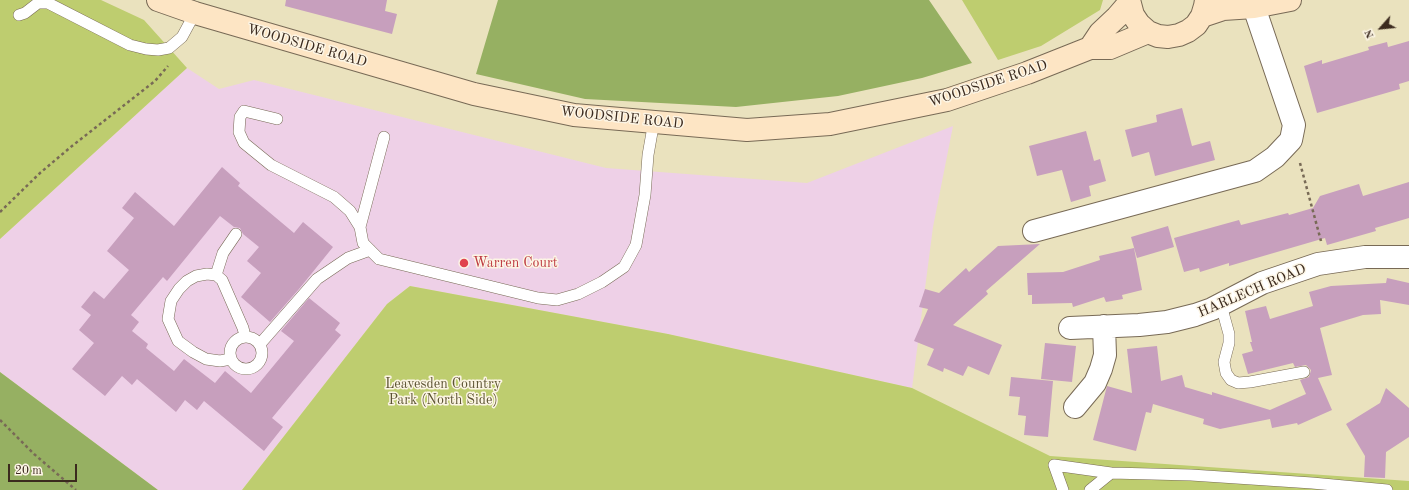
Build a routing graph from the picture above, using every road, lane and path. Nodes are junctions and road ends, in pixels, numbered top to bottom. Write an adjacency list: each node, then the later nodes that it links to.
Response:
1 (158, 0): 6 (street, WOODSIDE ROAD)
2 (1290, 0): 4 (street)
3 (1129, 2): 8 (street); 10 (street)
4 (1254, 7): 5 (street); 14 (street)
5 (1204, 8): 8 (street)
6 (195, 13): 9 (lane); 12 (street, WOODSIDE ROAD)
7 (19, 14): 9 (lane)
8 (1148, 32): 10 (street, WOODSIDE ROAD)
9 (169, 48): 15 (path)
10 (1090, 48): 12 (street, WOODSIDE ROAD)
11 (277, 119): 16 (lane)
12 (654, 121): 19 (lane)
13 (384, 138): 16 (lane)
14 (1291, 140): 17 (street); 21 (path)
15 (0, 212)
16 (360, 227): 19 (lane)
17 (1034, 231)
18 (236, 234): 22 (lane)
19 (370, 250): 27 (lane)
20 (1409, 257): 21 (street, HARLECH ROAD)
21 (1327, 263): 23 (street, HARLECH ROAD)
22 (216, 275): 26 (lane); 28 (lane)
23 (1221, 305): 24 (street, HARLECH ROAD); 29 (lane)
24 (1104, 326): 25 (street, HARLECH ROAD); 30 (street)
25 (1070, 328)
26 (245, 336): 27 (lane); 28 (lane)
27 (260, 344): 28 (lane)
28 (231, 359)
29 (1304, 372)
30 (1075, 407)
31 (0, 420): 33 (path)
32 (1111, 472): 34 (lane); 35 (lane); 36 (lane)
33 (76, 490)
34 (1063, 490)
35 (1090, 490)
36 (1387, 490)

